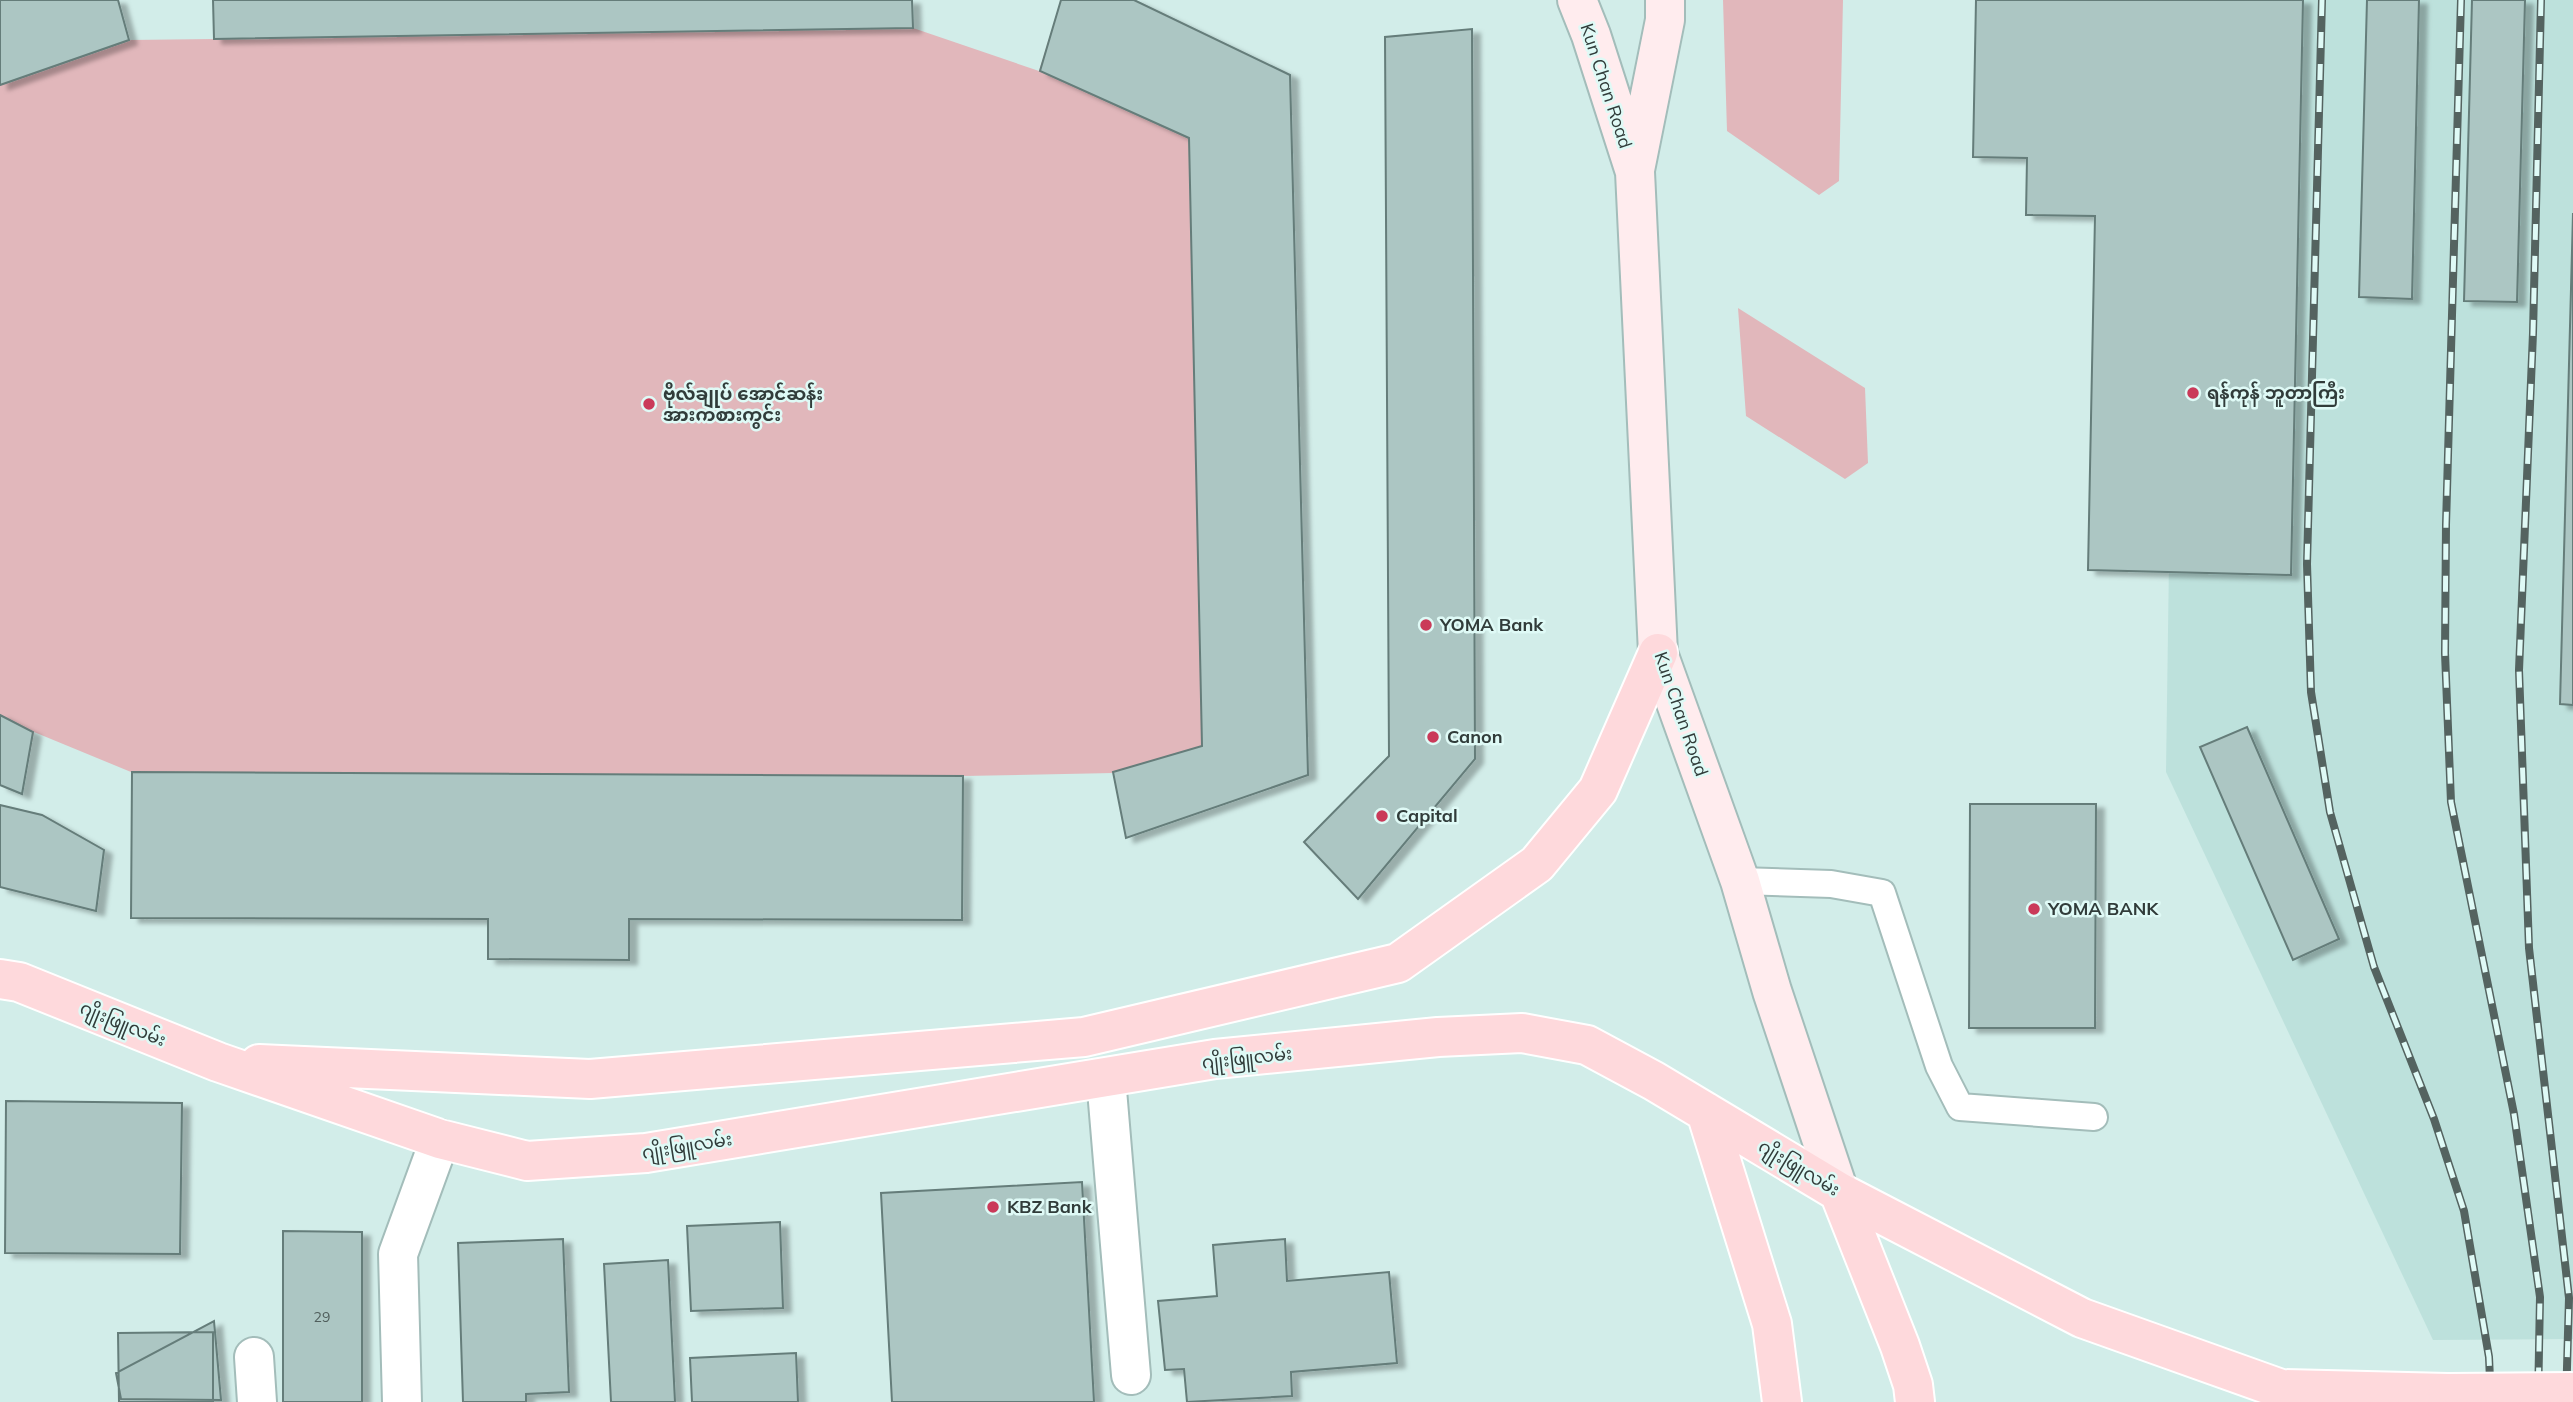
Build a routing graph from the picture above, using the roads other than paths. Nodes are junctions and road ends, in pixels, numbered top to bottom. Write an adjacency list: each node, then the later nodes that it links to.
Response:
1 (1577, 0): 3 (main road, Kun Chan Road)
2 (1665, 0): 3 (main road, Kun Chan Road)
3 (1635, 172): 4 (main road, Kun Chan Road)
4 (1658, 653): 5 (main road, Kun Chan Road); 7 (main road)
5 (1740, 881): 10 (lane); 12 (main road, Kun Chan Road)
6 (0, 979): 7 (main road, ဂျိုးဖြူလမ်း)
7 (218, 1062): 11 (main road, ဂျိုးဖြူလမ်း)
8 (1106, 1078): 9 (main road, ဂျိုးဖြူလမ်း); 11 (main road, ဂျိုးဖြူလမ်း); 14 (street)
9 (1706, 1112): 12 (main road, ဂျိုးဖြူလမ်း); 18 (main road)
10 (2094, 1117)
11 (440, 1139): 17 (street)
12 (1839, 1192): 15 (main road, ဂျိုးဖြူလမ်း, bridge); 19 (main road)
13 (254, 1357): 16 (street)
14 (1131, 1375)
15 (2573, 1392)
16 (257, 1402)
17 (402, 1402)
18 (1782, 1402)
19 (1914, 1402)

